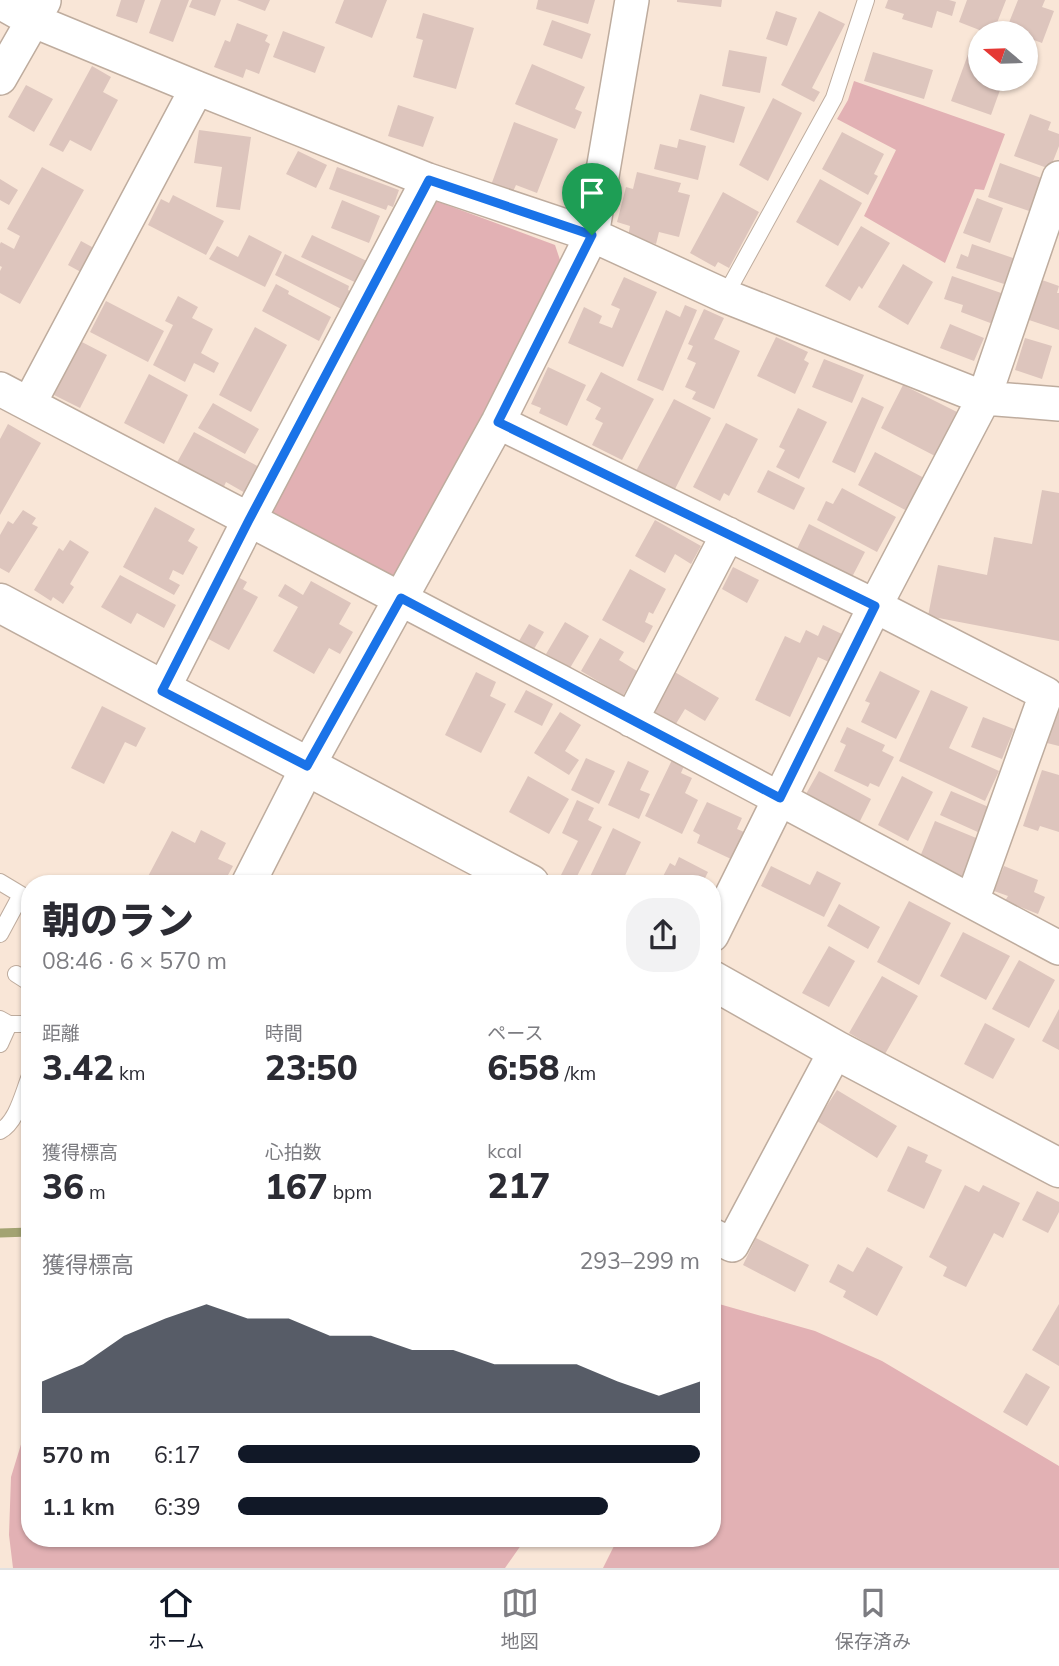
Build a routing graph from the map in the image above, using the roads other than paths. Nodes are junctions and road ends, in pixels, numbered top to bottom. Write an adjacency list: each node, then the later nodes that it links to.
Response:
1 (632, 0): 9 (street)
2 (866, 0): 10 (lane)
3 (0, 2): 4 (street)
4 (38, 10): 5 (street); 6 (street)
5 (0, 78)
6 (197, 88): 8 (street); 13 (street)
7 (1059, 178): 12 (street)
8 (429, 180): 9 (street); 16 (street)
9 (592, 235): 10 (street); 15 (street)
10 (725, 296): 12 (street)
11 (0, 389): 13 (street)
12 (984, 398): 14 (street); 20 (street)
13 (29, 404): 16 (street)
14 (1059, 404)
15 (498, 422): 17 (street); 18 (street)
16 (249, 520): 18 (street); 21 (street)
17 (728, 534): 20 (street); 22 (street)
18 (401, 598): 22 (street); 23 (street)
19 (0, 603): 21 (street)
20 (875, 606): 24 (street); 29 (street)
21 (162, 691): 23 (street)
22 (631, 719): 24 (street)
23 (307, 766): 25 (street); 26 (street)
24 (780, 798): 29 (street); 31 (street)
25 (252, 875)
26 (513, 875)
27 (0, 882): 28 (lane)
28 (21, 895)
29 (972, 901): 33 (street)
30 (21, 905): 32 (lane)
31 (721, 917)
32 (0, 933)
33 (1059, 948)
34 (721, 985): 37 (street)
35 (4, 1022): 36 (lane)
36 (0, 1044)
37 (835, 1050): 40 (street); 41 (street)
38 (21, 1101): 39 (lane)
39 (0, 1131)
40 (1058, 1166)
41 (721, 1240)

